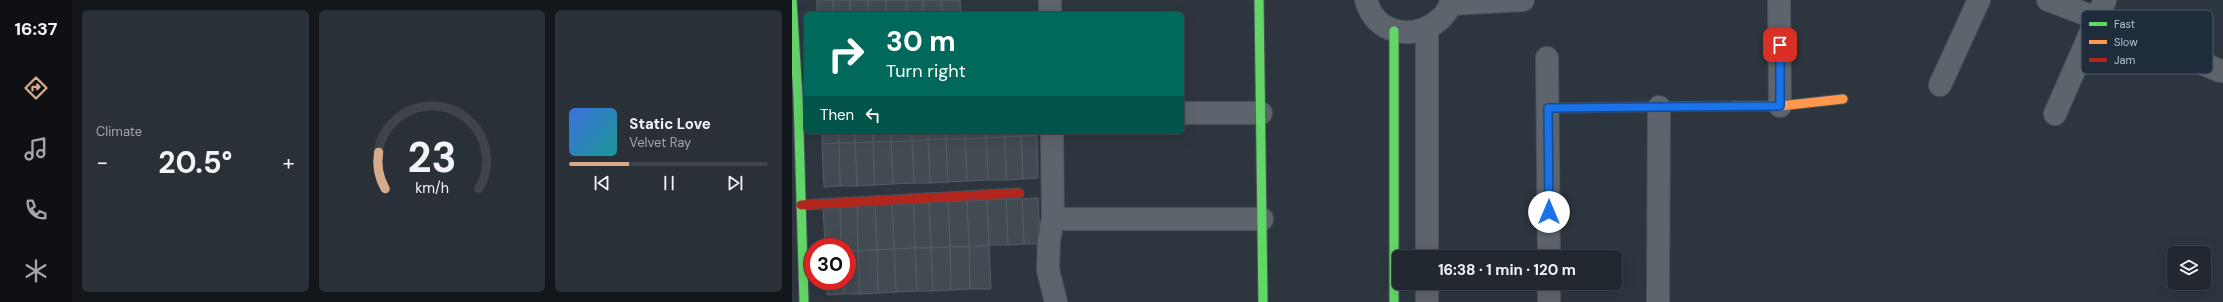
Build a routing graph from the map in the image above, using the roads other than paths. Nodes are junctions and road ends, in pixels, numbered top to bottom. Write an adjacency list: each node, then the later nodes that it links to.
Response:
1 (792, 0): 19 (street)
2 (1050, 0): 11 (street)
3 (1259, 0): 25 (street)
4 (1366, 0): 13 (street)
5 (1523, 0): 9 (street)
6 (1779, 0): 21 (street)
7 (1979, 0): 18 (street)
8 (2048, 0): 10 (street)
9 (1451, 2): 12 (street)
10 (2100, 9)
11 (1050, 12)
12 (1427, 29): 13 (street); 32 (street)
13 (1394, 31): 40 (street)
14 (2081, 53): 26 (street)
15 (1547, 58): 23 (street)
16 (2213, 67): 17 (street)
17 (2220, 71)
18 (1940, 85)
19 (802, 97): 29 (street)
20 (1843, 99): 21 (street)
21 (1780, 106): 22 (street)
22 (1659, 107): 23 (street); 43 (street)
23 (1548, 108): 33 (street)
24 (1184, 112): 25 (street)
25 (1261, 113): 31 (street)
26 (2055, 114)
27 (1052, 134): 30 (street)
28 (1019, 193): 29 (street)
29 (801, 204): 34 (street)
30 (1053, 219): 31 (street); 38 (street)
31 (1262, 219): 39 (street)
32 (1427, 250)
33 (1549, 250)
34 (797, 255): 37 (street)
35 (1427, 290): 41 (street)
36 (1549, 290): 42 (street)
37 (804, 302)
38 (1056, 302)
39 (1263, 302)
40 (1394, 302)
41 (1427, 302)
42 (1549, 302)
43 (1658, 302)

